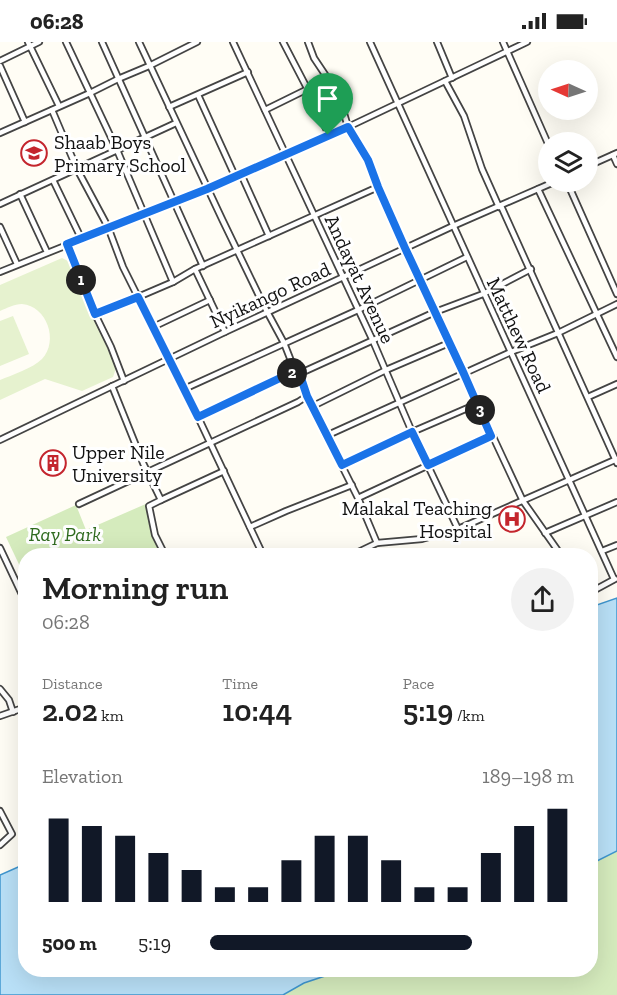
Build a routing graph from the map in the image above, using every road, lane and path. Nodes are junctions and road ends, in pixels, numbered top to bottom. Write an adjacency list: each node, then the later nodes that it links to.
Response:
1 (39, 42): 13 (street)
2 (66, 42): 24 (street)
3 (102, 42): 20 (street)
4 (139, 42): 17 (street)
5 (233, 42): 18 (street, Andayat Avenue)
6 (283, 42): 23 (street)
7 (308, 42): 21 (street)
8 (370, 42): 26 (street, Matthew Road)
9 (437, 42): 19 (street)
10 (503, 42): 14 (street)
11 (527, 42): 14 (street)
12 (193, 43): 17 (street)
13 (29, 44): 15 (street); 27 (street)
14 (507, 51): 19 (street); 34 (street)
15 (0, 61)
16 (0, 66): 31 (street)
17 (149, 66): 20 (street); 28 (street)
18 (248, 72): 25 (street); 30 (street, Andayat Avenue)
19 (452, 78): 22 (street)
20 (118, 79): 24 (street); 37 (street)
21 (328, 79): 23 (street); 33 (street)
22 (446, 81): 26 (street); 54 (street)
23 (308, 90): 30 (street); 36 (street)
24 (90, 93): 27 (street); 38 (street)
25 (198, 95): 28 (street); 44 (street)
26 (398, 103): 33 (street); 57 (street, Matthew Road)
27 (59, 106): 29 (street)
28 (169, 107): 32 (street)
29 (52, 110): 31 (street); 43 (street)
30 (265, 110): 39 (street, Andayat Avenue)
31 (25, 122): 35 (street)
32 (177, 123): 37 (street); 47 (street)
33 (348, 127): 36 (street); 46 (street)
34 (543, 132)
35 (0, 133)
36 (328, 135): 39 (street)
37 (145, 138): 38 (street); 52 (street)
38 (117, 150): 43 (street); 55 (street)
39 (285, 154): 44 (street); 56 (street, Andayat Avenue)
40 (615, 154): 41 (street); 42 (street)
41 (598, 162)
42 (617, 164)
43 (77, 169): 45 (street); 59 (street)
44 (238, 175): 47 (street); 60 (street)
45 (53, 180): 51 (street); 61 (street)
46 (378, 187): 56 (street); 63 (street)
47 (207, 189): 52 (street); 64 (street)
48 (538, 189): 54 (street, Nyikango Road)
49 (539, 192): 84 (street)
50 (571, 192): 76 (street)
51 (20, 194): 53 (street); 65 (street)
52 (173, 202): 55 (street); 68 (street)
53 (0, 204)
54 (500, 206): 57 (street, Nyikango Road); 70 (street)
55 (144, 213): 59 (street); 74 (street)
56 (313, 216): 60 (street); 72 (street, Andayat Avenue)
57 (453, 226): 63 (street, Nyikango Road); 66 (street, Matthew Road)
58 (0, 227): 67 (street)
59 (108, 228): 61 (street); 77 (street)
60 (269, 236): 64 (street)
61 (81, 238): 62 (street)
62 (67, 244): 65 (street); 83 (street)
63 (405, 248): 72 (street, Nyikango Road); 73 (street)
64 (237, 251): 68 (street); 82 (street)
65 (47, 252): 67 (street)
66 (467, 257): 73 (street); 75 (street, Matthew Road)
67 (17, 264): 71 (street)
68 (203, 266): 69 (street)
69 (195, 269): 74 (street); 78 (street)
70 (531, 269): 75 (street); 87 (street)
71 (0, 272)
72 (343, 278): 80 (street, Andayat Avenue); 82 (street, Nyikango Road)
73 (420, 280): 80 (street); 81 (street)
74 (172, 282): 77 (street)
75 (483, 294): 81 (street); 91 (street, Matthew Road)
76 (617, 294)
77 (138, 297): 83 (street); 85 (street)
78 (210, 300): 85 (street); 86 (street)
79 (617, 304): 84 (street)
80 (358, 310): 88 (street, Andayat Avenue); 89 (street)
81 (435, 312): 88 (street); 90 (street)
82 (267, 313): 86 (street, Nyikango Road); 89 (street)
83 (95, 314): 97 (street)
84 (597, 315): 87 (street); 92 (street)
85 (153, 327): 93 (street)
86 (225, 332): 93 (street, Nyikango Road)
87 (558, 333): 91 (street); 102 (street)
88 (373, 341): 94 (street, Andayat Avenue); 95 (street)
89 (284, 343): 95 (street); 100 (street)
90 (449, 343): 94 (street); 96 (street)
91 (511, 352): 96 (street); 117 (street, Matthew Road)
92 (617, 357)
93 (169, 359): 97 (street, Nyikango Road); 100 (street)
94 (386, 370): 103 (street, Andayat Avenue); 105 (street)
95 (297, 373): 101 (street); 106 (street)
96 (464, 374): 103 (street); 104 (street)
97 (124, 381): 99 (street, Nyikango Road)
98 (617, 384): 102 (street)
99 (112, 386): 110 (street, Nyikango Road); 116 (street)
100 (184, 389): 106 (street)
101 (307, 396): 105 (street); 111 (street)
102 (588, 397): 112 (street)
103 (400, 403): 107 (street, Andayat Avenue); 108 (street)
104 (477, 404): 107 (street); 109 (street)
105 (313, 405): 108 (street)
106 (198, 417): 111 (street)
107 (412, 432): 113 (street); 114 (street, Andayat Avenue)
108 (328, 435): 113 (street)
109 (491, 436): 114 (street); 121 (street)
110 (0, 440)
111 (211, 443): 115 (street); 116 (street)
112 (616, 461): 117 (street)
113 (342, 465): 118 (street)
114 (428, 465): 119 (street); 126 (street, Andayat Avenue)
115 (224, 471): 120 (street); 125 (street)
116 (147, 472): 120 (street); 123 (street)
117 (568, 480): 121 (street); 124 (street, Matthew Road)
118 (352, 485): 119 (street); 125 (street)
119 (358, 498): 128 (street)
120 (161, 500): 131 (street)
121 (523, 501): 126 (street); 127 (street)
122 (617, 502): 124 (street)
123 (79, 504)
124 (585, 516): 127 (street); 135 (street, Matthew Road)
125 (250, 526): 132 (street)
126 (458, 529): 128 (street)
127 (545, 533): 134 (street)
128 (377, 543): 133 (street)
129 (617, 545): 135 (street)
130 (0, 548): 137 (street)
131 (162, 548)
132 (260, 548)
133 (367, 548)
134 (556, 548)
135 (602, 551): 136 (street, Matthew Road)
136 (616, 579): 138 (street)
137 (18, 586)
138 (598, 588)
139 (0, 689): 141 (street)
140 (18, 710): 141 (street)
141 (14, 712): 142 (street)
142 (0, 716)
143 (0, 811): 144 (street)
144 (0, 845)

